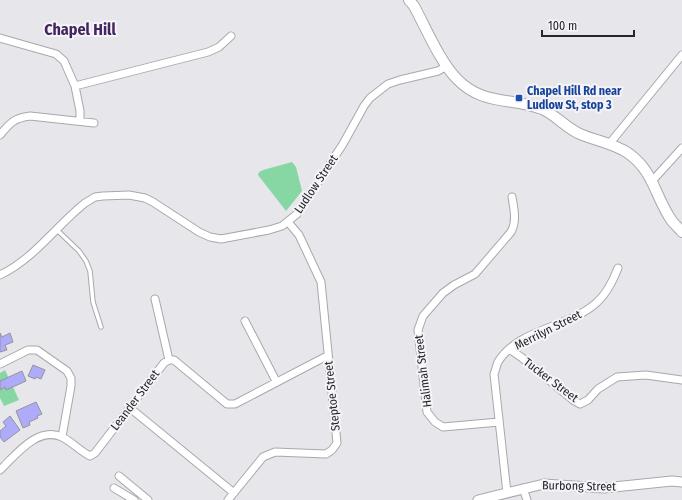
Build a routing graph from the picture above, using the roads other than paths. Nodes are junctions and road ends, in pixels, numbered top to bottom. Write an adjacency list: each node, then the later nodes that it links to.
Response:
1 (409, 0): 5 (main road)
2 (230, 36): 6 (street)
3 (0, 38): 6 (street)
4 (682, 55): 10 (street)
5 (447, 66): 10 (main road); 14 (street, Ludlow Street)
6 (74, 86): 7 (street)
7 (80, 121): 8 (street); 9 (street)
8 (94, 123)
9 (0, 135)
10 (610, 143): 12 (main road)
11 (682, 148): 12 (street)
12 (653, 180): 16 (main road)
13 (512, 197): 29 (street, Halimah Street)
14 (288, 222): 15 (street, Ludlow Street); 23 (street, Steptoe Street)
15 (56, 229): 18 (street, Ludlow Street); 21 (lane)
16 (682, 232)
17 (618, 268): 22 (street, Merrilyn Street)
18 (0, 275)
19 (155, 299): 24 (street)
20 (245, 321): 27 (street)
21 (100, 326)
22 (510, 350): 26 (street, Tucker Street); 29 (street, Merrilyn Street)
23 (328, 356): 27 (street, Leander Street); 36 (street, Steptoe Street)
24 (169, 360): 27 (street, Leander Street); 28 (street, Leander Street)
25 (0, 364): 30 (street)
26 (682, 380)
27 (276, 381)
28 (130, 408): 30 (street, Leander Street); 36 (street)
29 (499, 422): 37 (street, Merrilyn Street)
30 (62, 437): 31 (street)
31 (0, 470)
32 (119, 476): 39 (street)
33 (682, 482): 35 (street, Burbong Street)
34 (114, 488): 38 (street)
35 (523, 488): 37 (street, Burbong Street); 42 (street)
36 (234, 493): 40 (street, Steptoe Street)
37 (507, 493): 41 (street, Burbong Street)
38 (134, 500)
39 (148, 500)
40 (228, 500)
41 (478, 500)
42 (527, 500)

